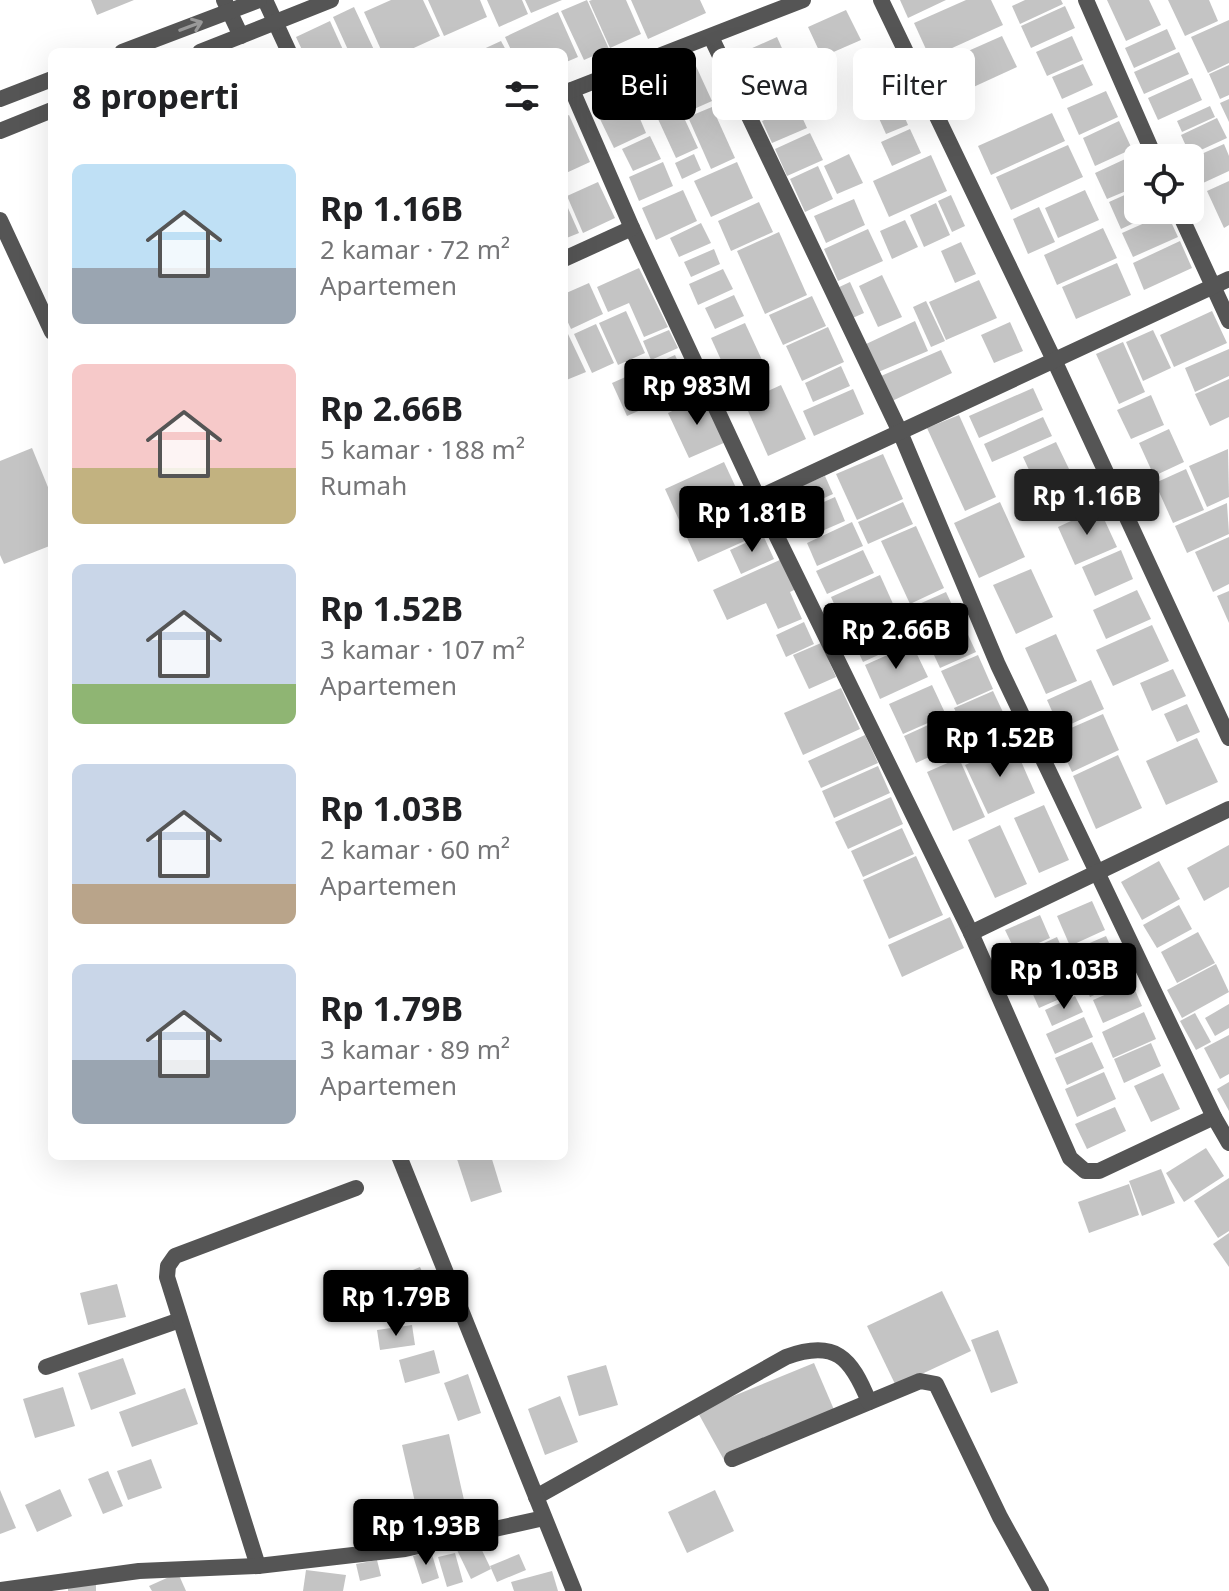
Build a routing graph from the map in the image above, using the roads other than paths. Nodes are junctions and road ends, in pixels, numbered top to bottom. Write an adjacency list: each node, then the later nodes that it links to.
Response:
1 (262, 0): 6 (street); 7 (street)
2 (331, 0): 7 (street)
3 (803, 0): 9 (street)
4 (881, 0): 28 (street)
5 (1086, 0): 19 (street)
6 (226, 6): 8 (street); 10 (street, one-way to 6)
7 (275, 22): 8 (street); 12 (street)
8 (241, 36): 11 (street)
9 (711, 37): 15 (street); 29 (street)
10 (131, 48)
11 (210, 48)
12 (287, 48)
13 (48, 80): 14 (street)
14 (30, 87): 16 (street); 17 (street)
15 (568, 92): 22 (street)
16 (0, 99)
17 (47, 112): 18 (street)
18 (0, 131)
19 (1149, 144)
20 (0, 220): 27 (street)
21 (1184, 224): 25 (street)
22 (632, 228): 23 (street); 30 (street)
23 (568, 257)
24 (1229, 279): 25 (street)
25 (1212, 287): 26 (street); 28 (street)
26 (1229, 321)
27 (48, 323)
28 (1054, 360): 29 (street); 31 (street)
29 (900, 432): 30 (street); 33 (street)
30 (758, 498): 34 (street)
31 (1229, 738)
32 (1229, 809): 33 (street)
33 (1096, 874): 34 (street); 35 (street)
34 (971, 933): 35 (street)
35 (1214, 1117): 36 (street)
36 (1229, 1143)
37 (401, 1160): 43 (street)
38 (356, 1188): 39 (street)
39 (180, 1320): 40 (street); 45 (street)
40 (46, 1367)
41 (869, 1402): 42 (street); 43 (street); 48 (street)
42 (732, 1459)
43 (536, 1497): 44 (street)
44 (544, 1518): 45 (street); 47 (street)
45 (258, 1566): 46 (street)
46 (0, 1590)
47 (574, 1591)
48 (1041, 1591)

